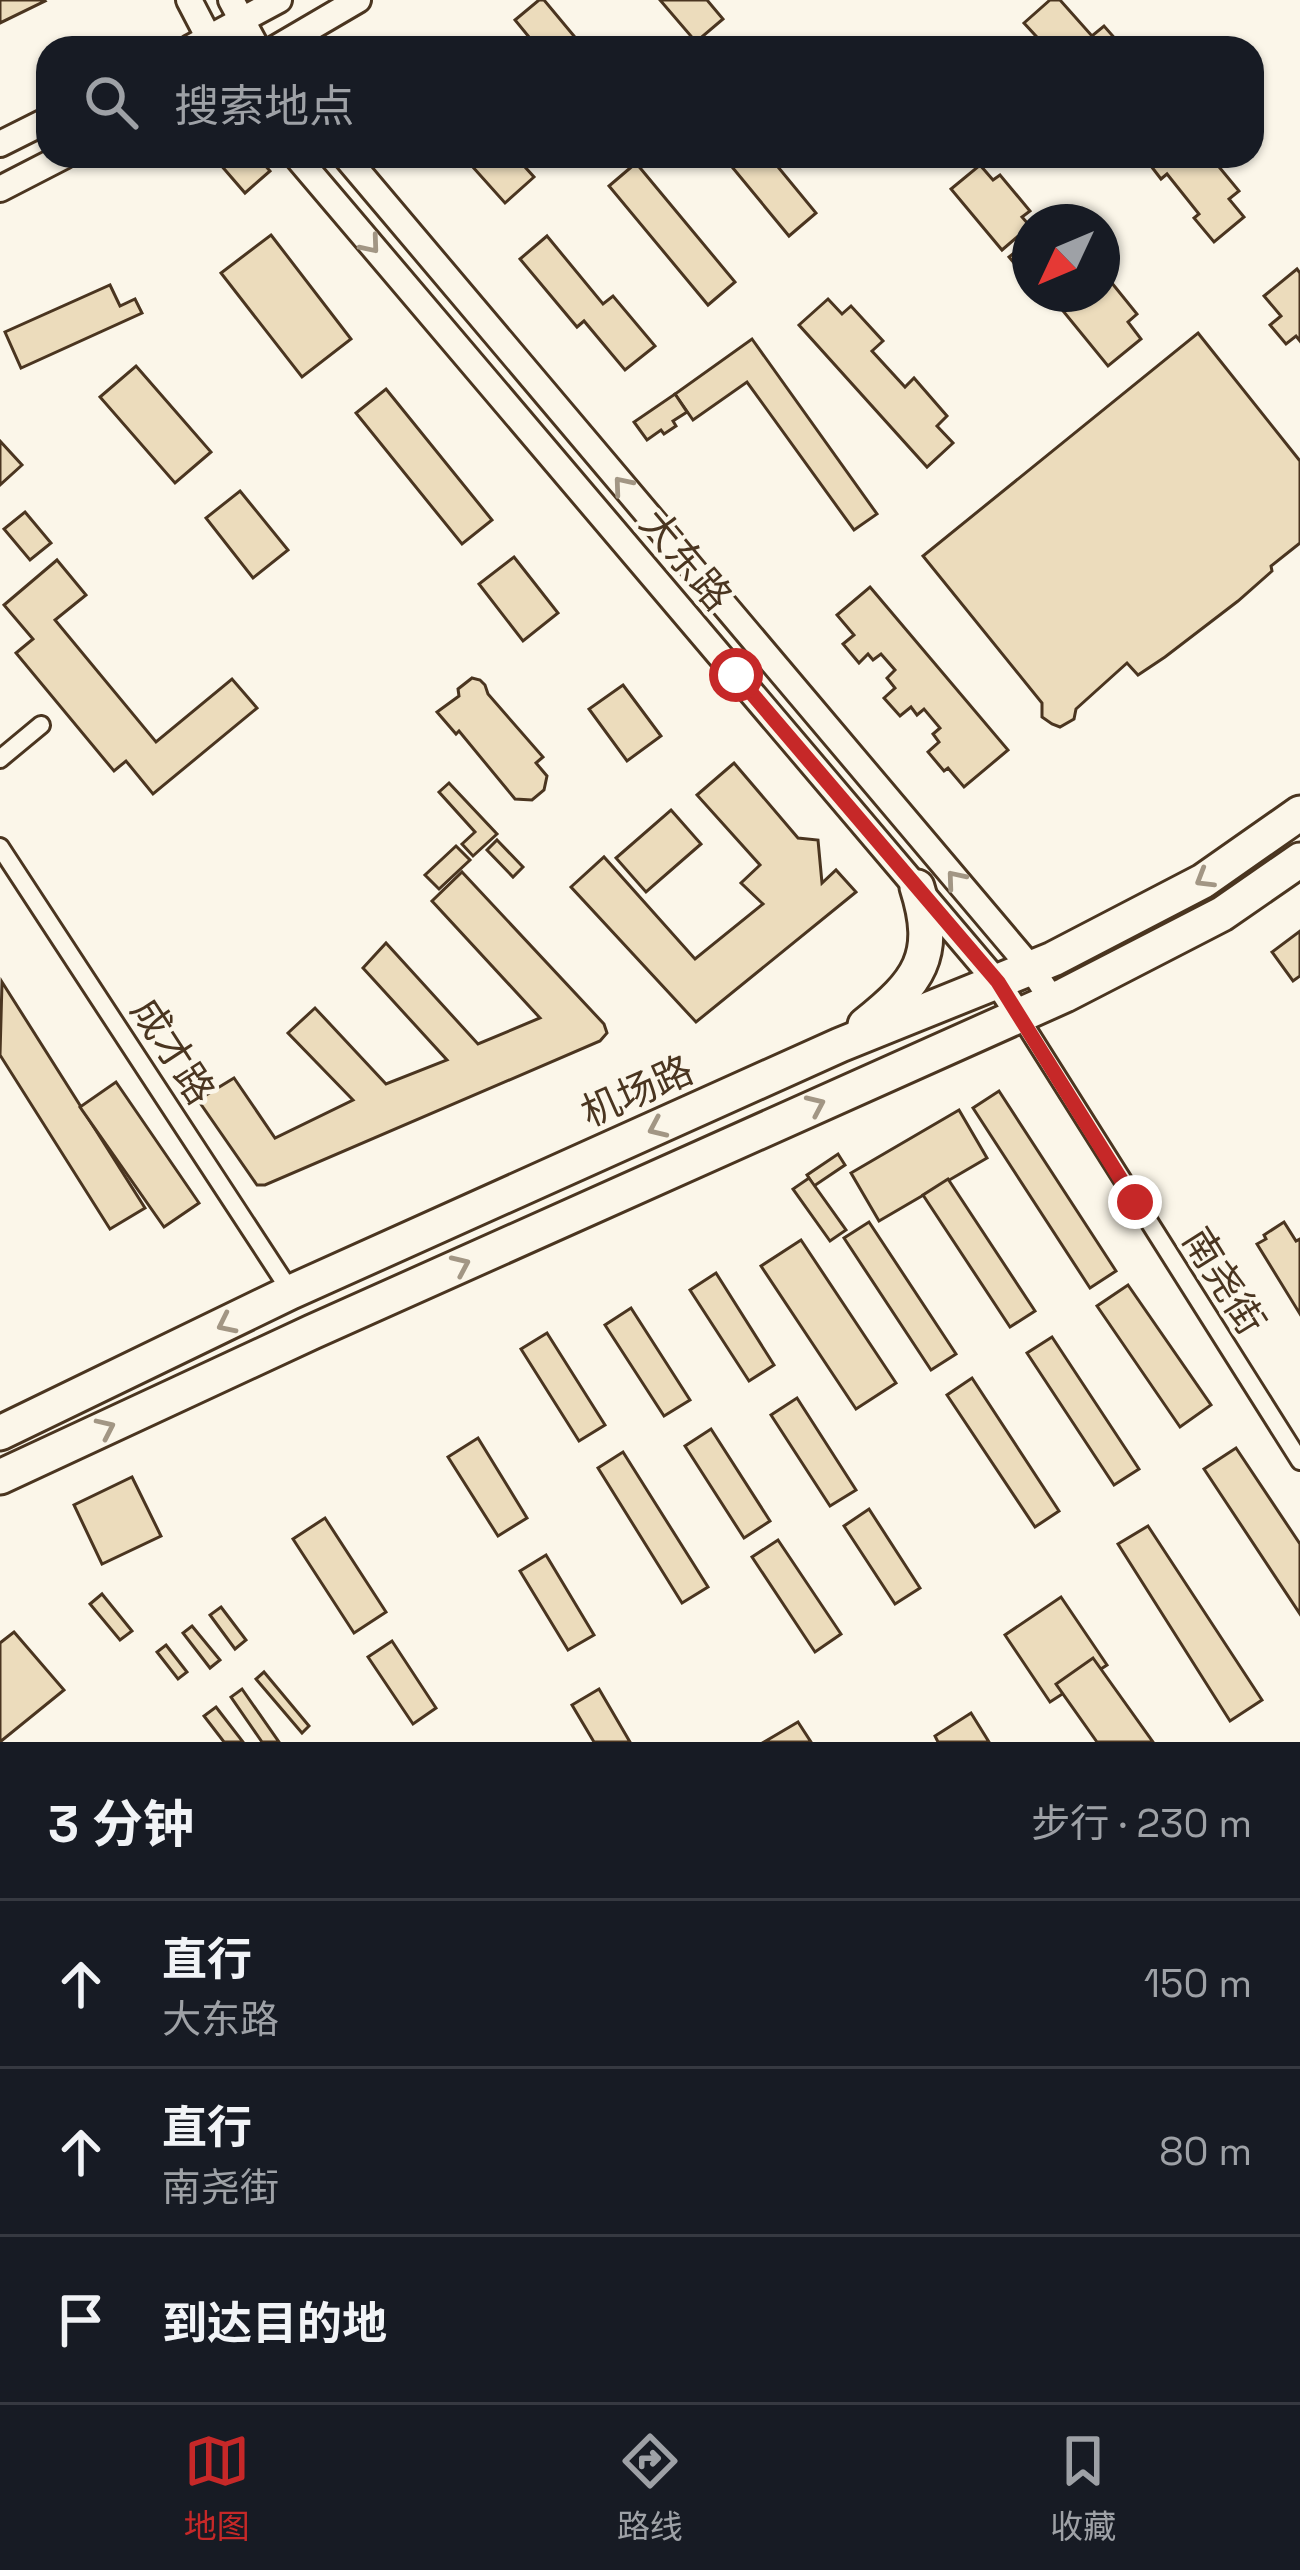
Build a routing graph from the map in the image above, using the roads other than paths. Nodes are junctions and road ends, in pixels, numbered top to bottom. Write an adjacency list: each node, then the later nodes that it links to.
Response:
1 (189, 0): 5 (street)
2 (279, 0): 4 (street)
3 (358, 0): 7 (street)
4 (237, 10): 6 (street)
5 (201, 36)
6 (212, 36)
7 (296, 36)
8 (36, 126): 9 (street)
9 (0, 144)
10 (40, 168): 13 (street)
11 (306, 168): 19 (street, 大东路, one-way to 19)
12 (355, 168): 20 (street, 大东路, one-way to 12)
13 (0, 188)
14 (41, 725): 15 (street)
15 (0, 758)
16 (1300, 813): 20 (highway, 机场路, one-way to 20)
17 (0, 847): 25 (street, 成才路)
18 (1300, 860): 22 (highway)
19 (916, 887): 21 (street, 大东路); 24 (highway)
20 (1030, 968): 21 (highway, 机场路); 22 (street, 大东路)
21 (998, 982): 23 (street, 大东路); 24 (highway, 机场路)
22 (1052, 1000): 23 (highway)
23 (1018, 1014): 27 (street, 南尧街); 28 (highway, one-way to 23)
24 (840, 1045): 25 (highway, 机场路, one-way to 25)
25 (292, 1292): 26 (highway, 机场路, one-way to 26)
26 (0, 1433)
27 (1300, 1461)
28 (0, 1477)

